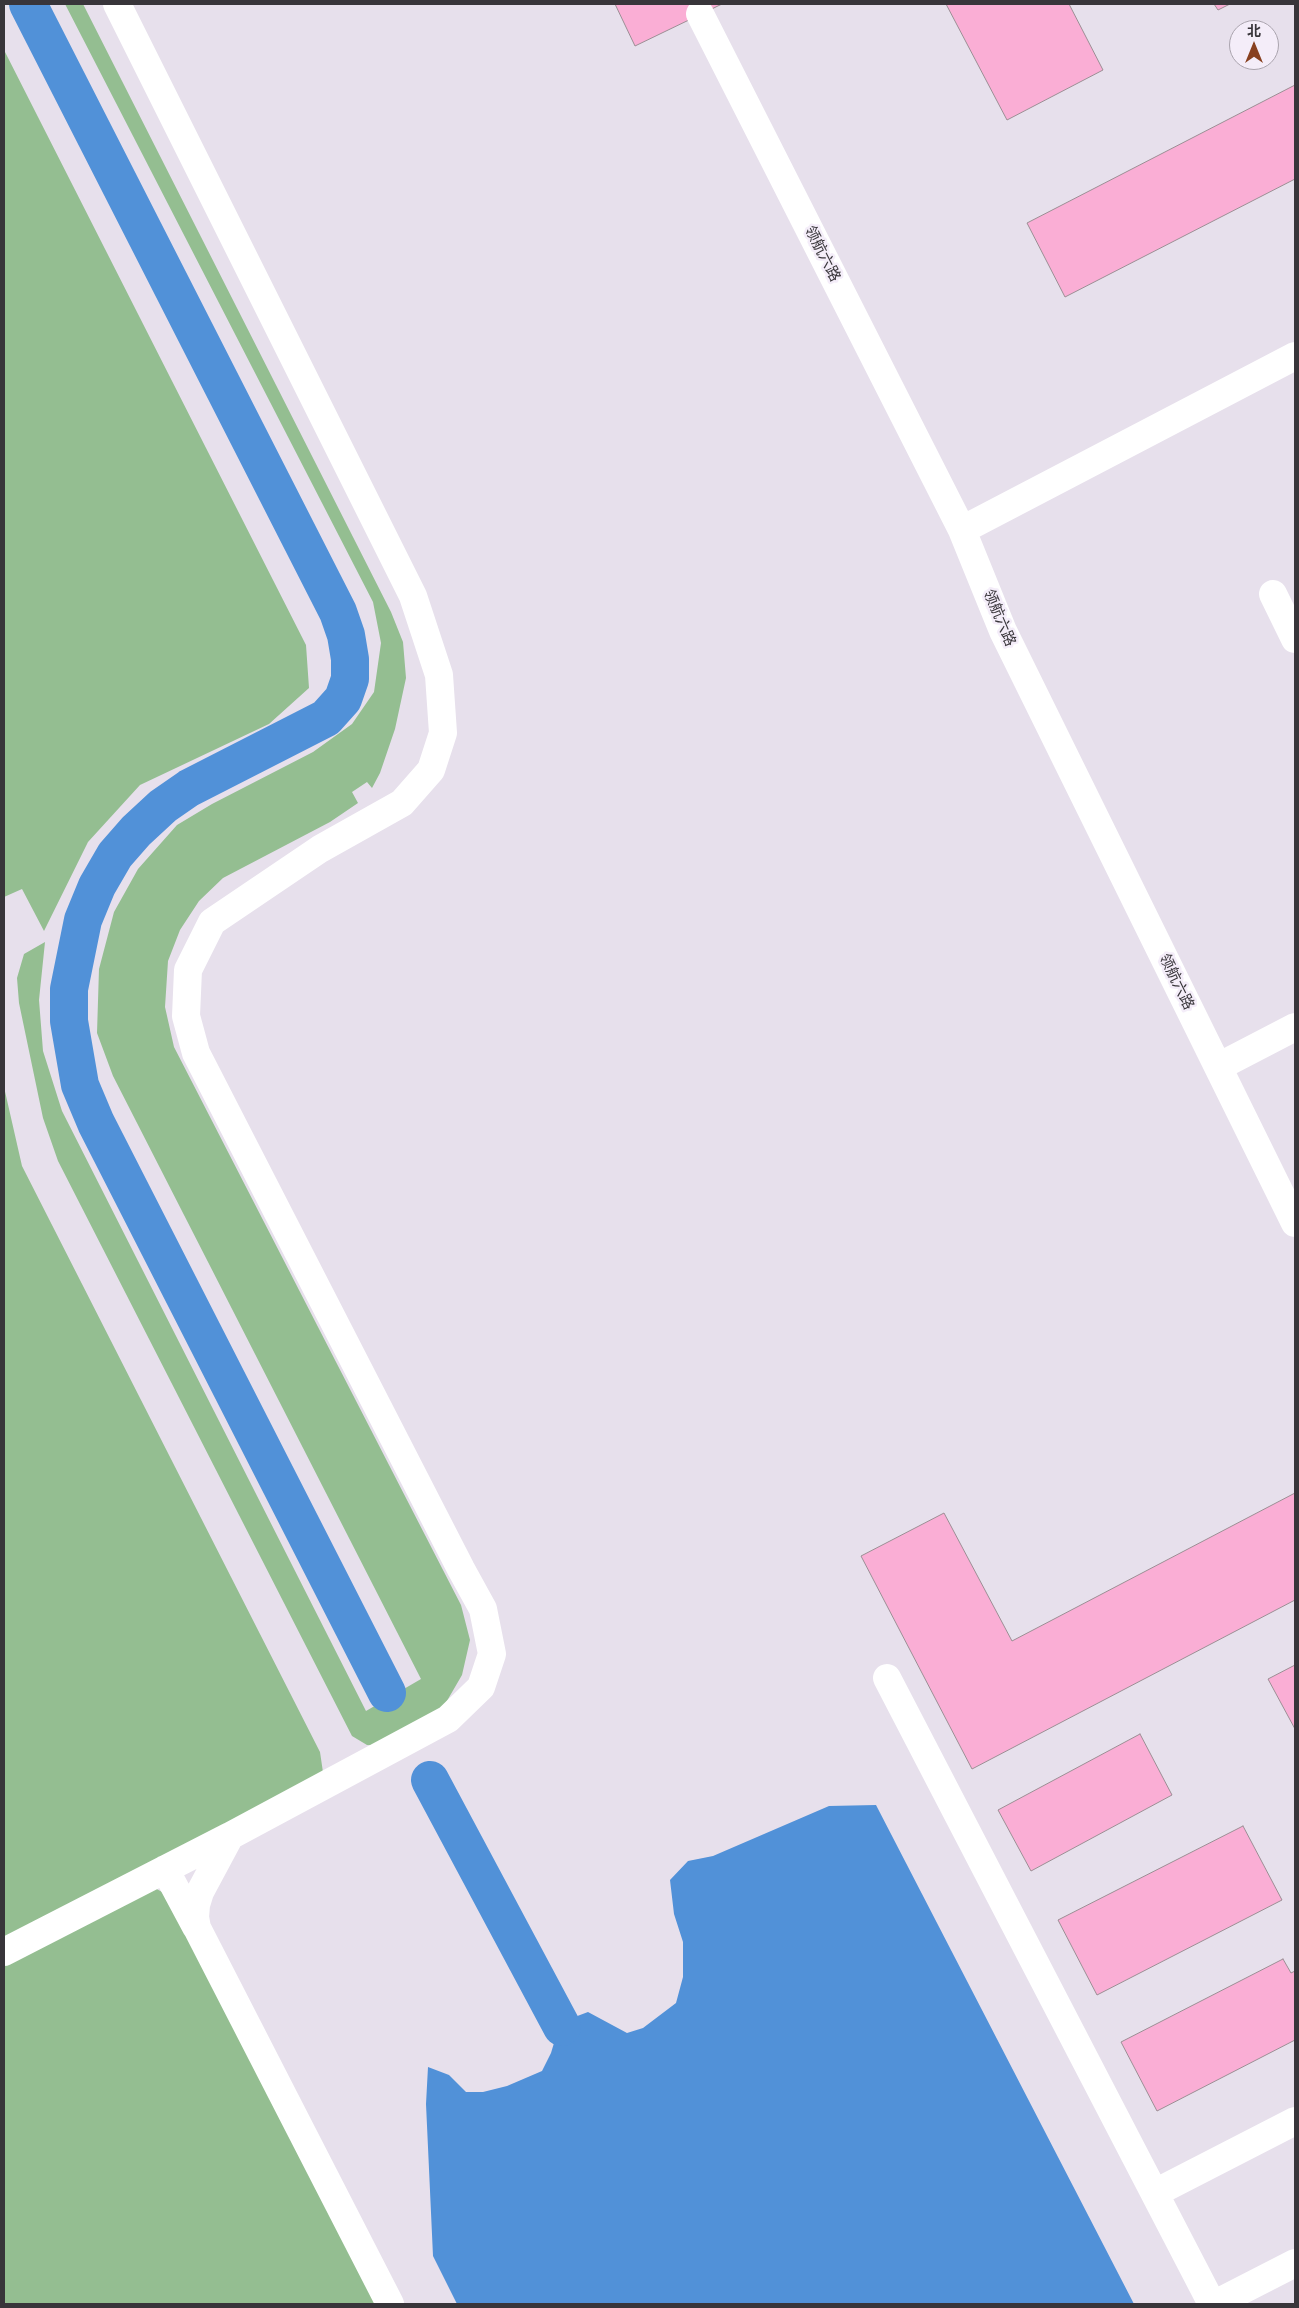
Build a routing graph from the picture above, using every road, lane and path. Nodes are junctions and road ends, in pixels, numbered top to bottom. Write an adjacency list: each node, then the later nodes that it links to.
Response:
1 (117, 4): 11 (street)
2 (700, 14): 4 (street, 领航六路)
3 (1295, 356): 4 (street)
4 (962, 530): 8 (street, 领航六路)
5 (1273, 594): 6 (street)
6 (1295, 639)
7 (1295, 1027): 8 (street)
8 (1218, 1067): 9 (street, 领航六路)
9 (1295, 1223)
10 (887, 1678): 16 (street)
11 (230, 1836): 12 (street); 13 (street)
12 (165, 1869): 13 (street); 14 (street)
13 (197, 1928): 18 (street)
14 (4, 1952)
15 (1295, 2121): 16 (street)
16 (1155, 2193): 19 (street)
17 (1295, 2263): 19 (street)
18 (390, 2304)
19 (1214, 2304)

